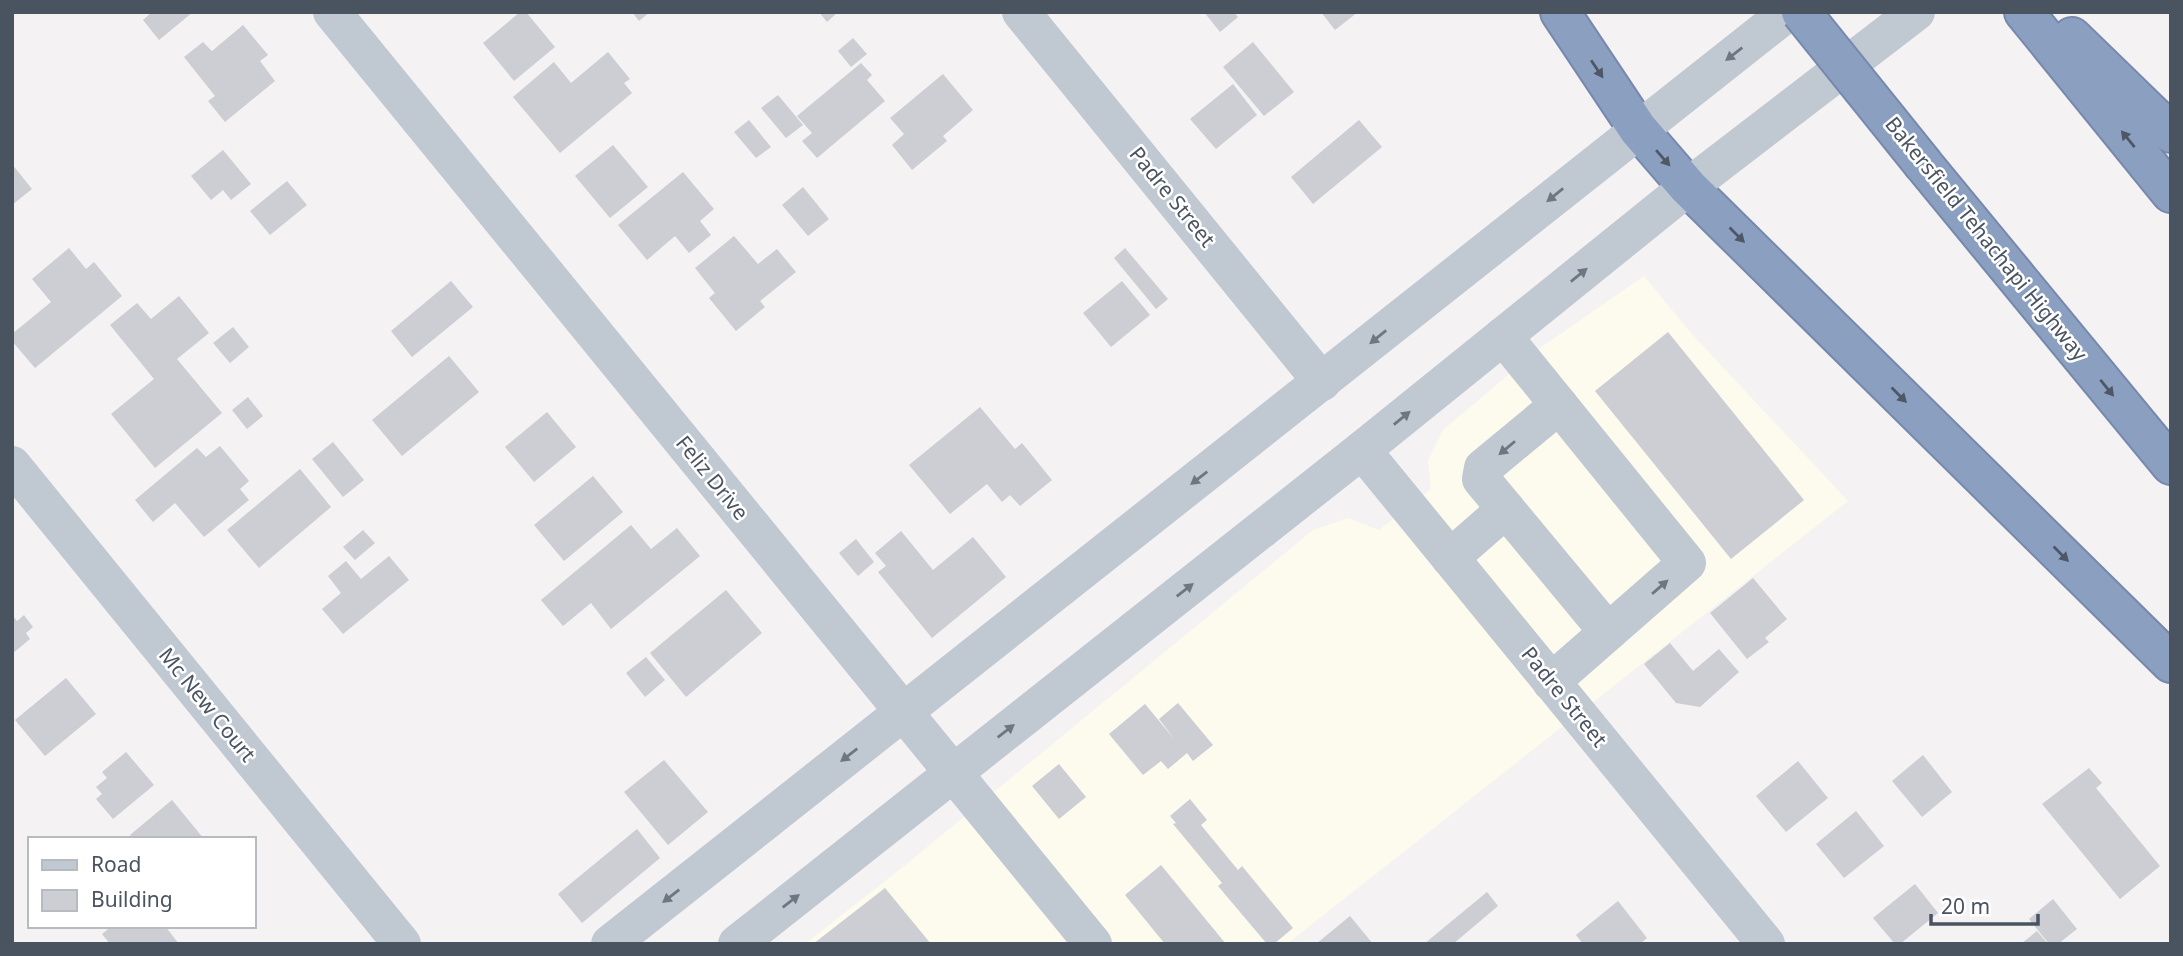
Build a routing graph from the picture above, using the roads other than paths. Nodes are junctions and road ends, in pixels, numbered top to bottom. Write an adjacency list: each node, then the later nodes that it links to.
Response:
1 (332, 12): 25 (street, Feliz Drive)
2 (1021, 12): 15 (street, Padre Street)
3 (1559, 12): 10 (highway, one-way to 10)
4 (1788, 12): 10 (street, one-way to 10)
5 (1801, 12): 18 (highway, Bakersfield Tehachapi Highway, one-way to 18, bridge)
6 (1916, 12): 12 (street)
7 (2024, 12): 9 (highway)
8 (2048, 12): 9 (highway)
9 (2079, 60): 11 (highway); 13 (highway, one-way to 9)
10 (1638, 129): 12 (highway, one-way to 12); 15 (street, one-way to 15)
11 (2171, 133)
12 (1688, 187): 14 (street, one-way to 12); 23 (highway, one-way to 23)
13 (2171, 193)
14 (1503, 336): 16 (street); 17 (street, one-way to 14)
15 (1322, 382): 25 (street, one-way to 25)
16 (1559, 405): 20 (street, one-way to 20); 22 (street, one-way to 16)
17 (1362, 450): 21 (street, Padre Street); 26 (street, one-way to 17)
18 (2171, 465)
19 (12, 466): 27 (street, Mc New Court)
20 (1506, 509): 21 (street); 22 (street)
21 (1450, 558): 24 (street, Padre Street)
22 (1608, 632): 24 (street)
23 (2171, 663)
24 (1551, 682): 31 (street, Padre Street)
25 (903, 712): 26 (street, Feliz Drive); 28 (street, one-way to 28)
26 (953, 773): 29 (street, one-way to 26); 30 (street, Feliz Drive)
27 (402, 944)
28 (610, 944)
29 (737, 944)
30 (1093, 944)
31 (1766, 944)

